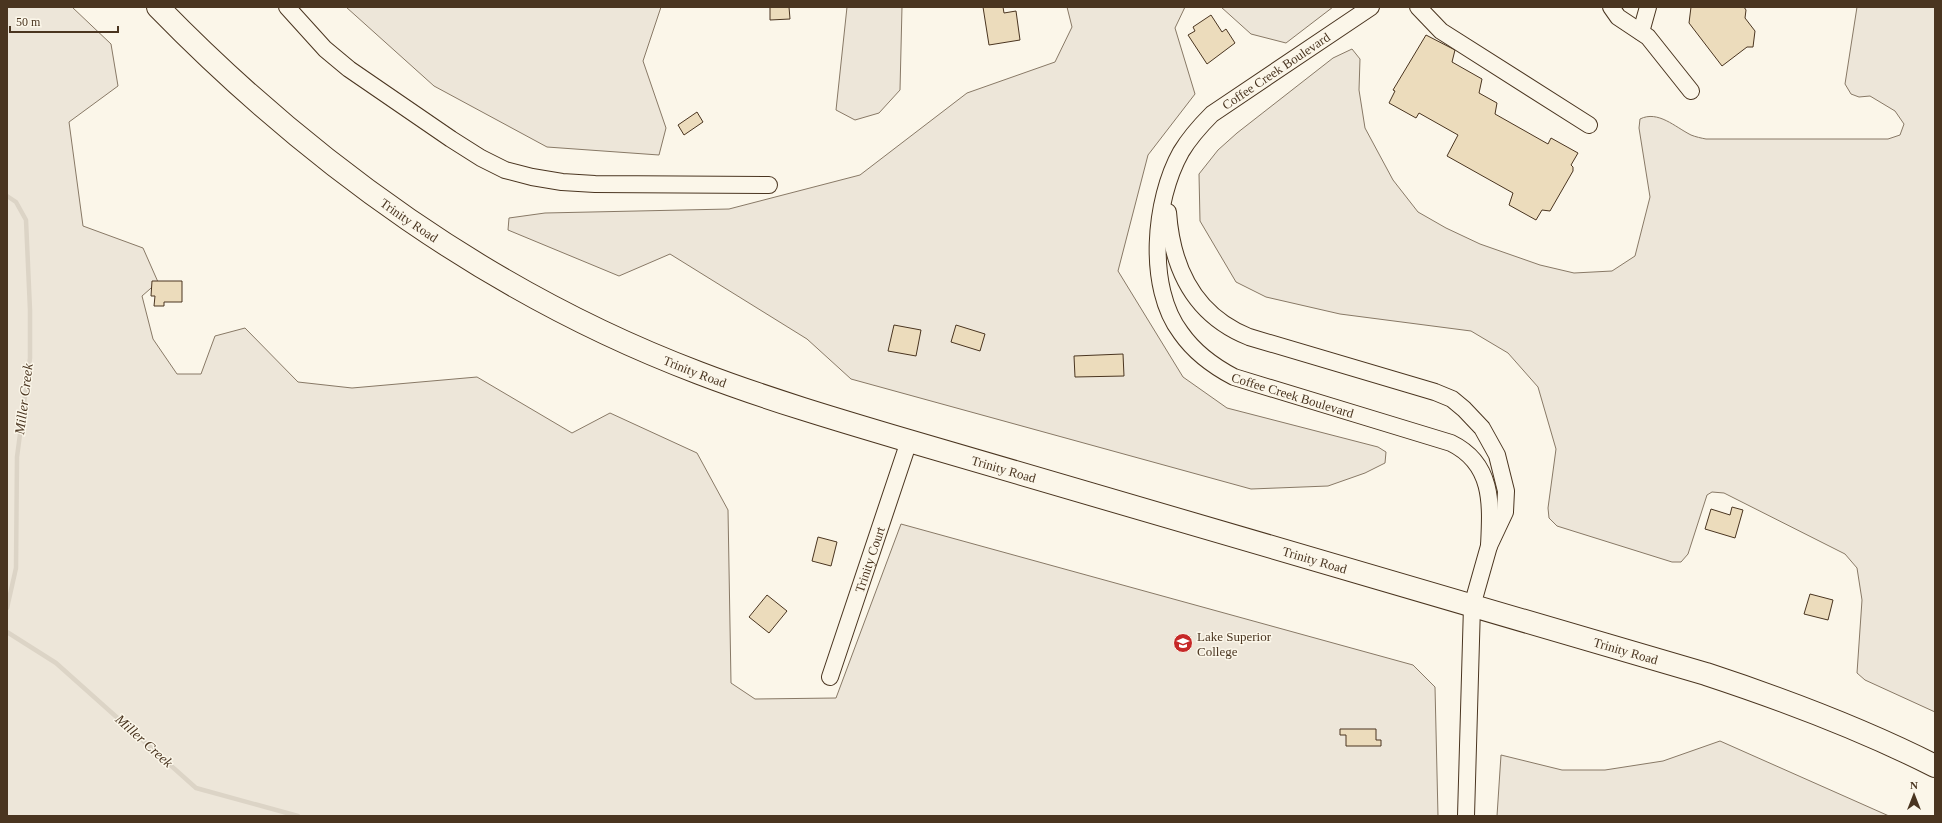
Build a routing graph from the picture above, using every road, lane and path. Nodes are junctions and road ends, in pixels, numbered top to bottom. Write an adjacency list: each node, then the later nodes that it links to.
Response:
1 (158, 7): 12 (highway, Trinity Road)
2 (287, 7): 10 (street)
3 (1371, 7): 11 (street, Coffee Creek Boulevard)
4 (1418, 7): 9 (street)
5 (1611, 7): 7 (street)
6 (1648, 7): 7 (street)
7 (1641, 32): 8 (street)
8 (1691, 90)
9 (1589, 124)
10 (769, 185)
11 (1168, 186): 13 (street, Coffee Creek Boulevard); 13 (street, Coffee Creek Boulevard)
12 (909, 441): 14 (highway, Trinity Road); 15 (street, Trinity Court)
13 (1489, 546): 14 (street, Coffee Creek Boulevard)
14 (1472, 606): 16 (highway, Trinity Road); 17 (street, Coffee Creek Boulevard)
15 (830, 677)
16 (1935, 766)
17 (1466, 816)

